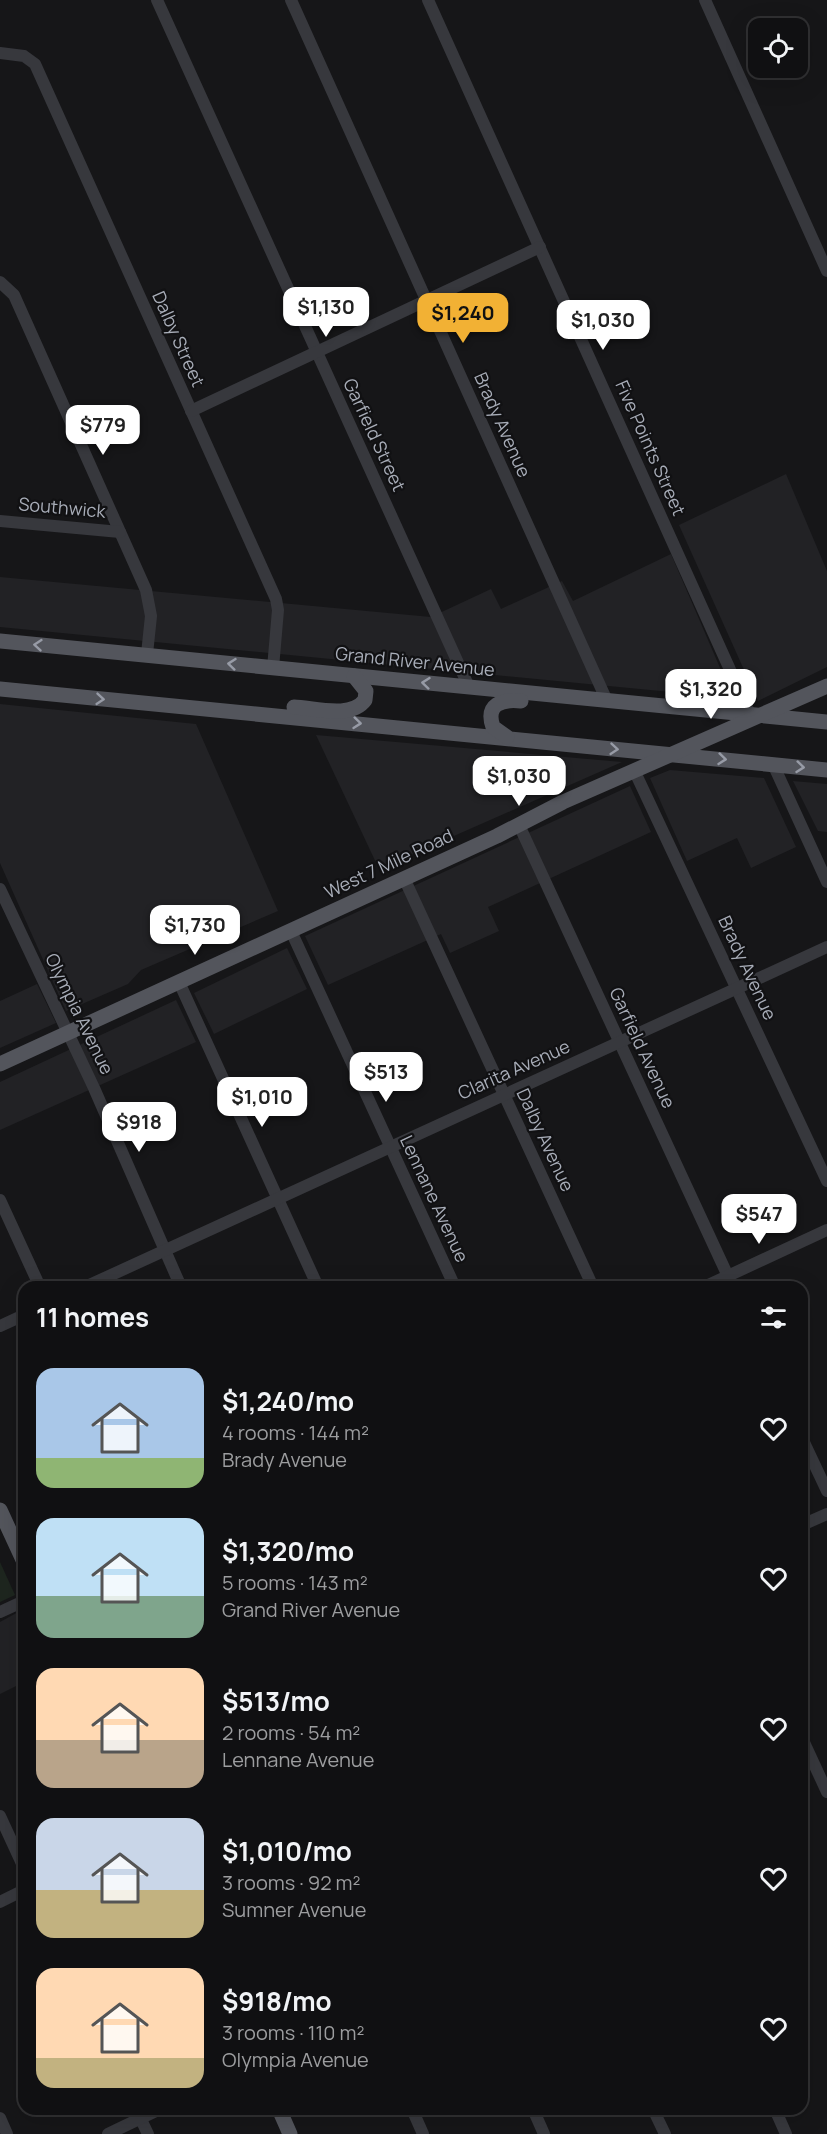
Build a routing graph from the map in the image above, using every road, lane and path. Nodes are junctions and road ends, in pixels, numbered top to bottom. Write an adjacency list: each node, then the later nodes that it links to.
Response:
1 (157, 0): 10 (street, Garfield Street)
2 (291, 0): 9 (street, Brady Avenue)
3 (428, 0): 6 (street, Five Points Street)
4 (705, 0): 7 (street)
5 (0, 53): 11 (street, Dalby Street)
6 (540, 247): 9 (street); 24 (street, Five Points Street)
7 (827, 270)
8 (0, 282): 13 (street)
9 (427, 301): 10 (street); 22 (street, Brady Avenue)
10 (317, 353): 11 (street); 19 (street, Garfield Street)
11 (191, 411): 16 (street, Dalby Street)
12 (0, 521): 13 (street, Southwick)
13 (120, 532): 15 (street)
14 (0, 641): 15 (main road, Grand River Avenue, one-way to 14)
15 (147, 654): 16 (main road, Grand River Avenue, one-way to 15)
16 (273, 668): 17 (main road, Grand River Avenue)
17 (354, 676): 19 (main road, Grand River Avenue, one-way to 17); 23 (main road)
18 (827, 686): 24 (main road, West 7 Mile Road)
19 (469, 687): 21 (main road, Grand River Avenue)
20 (0, 689): 23 (main road, one-way to 23)
21 (568, 697): 22 (main road, Grand River Avenue); 26 (main road)
22 (607, 701): 24 (main road, Grand River Avenue)
23 (214, 709): 26 (main road, one-way to 26)
24 (756, 715): 25 (main road, Grand River Avenue); 27 (main road, West 7 Mile Road)
25 (827, 722)
26 (514, 739): 27 (main road, one-way to 27)
27 (672, 754): 28 (main road, one-way to 28); 29 (main road, West 7 Mile Road)
28 (772, 764): 30 (main road, one-way to 30); 33 (street)
29 (634, 770): 31 (main road, West 7 Mile Road); 38 (street, Brady Avenue)
30 (827, 770)
31 (519, 825): 32 (main road, West 7 Mile Road); 40 (street, Garfield Avenue)
32 (404, 878): 35 (main road, West 7 Mile Road); 42 (street, Dalby Avenue)
33 (827, 882)
34 (0, 889): 39 (street, Olympia Avenue)
35 (291, 931): 37 (main road, West 7 Mile Road); 43 (street, Lennane Avenue)
36 (827, 947): 38 (street, Clarita Avenue)
37 (179, 982): 39 (main road, West 7 Mile Road); 45 (street)
38 (738, 989): 40 (street, Clarita Avenue); 44 (street, Brady Avenue)
39 (68, 1033): 41 (main road, West 7 Mile Road); 48 (street, Olympia Avenue)
40 (620, 1042): 42 (street, Clarita Avenue); 55 (street, Garfield Avenue)
41 (0, 1064)
42 (504, 1095): 43 (street, Clarita Avenue); 54 (street, Dalby Avenue)
43 (390, 1146): 45 (street, Clarita Avenue); 53 (street, Lennane Avenue)
44 (827, 1181)
45 (278, 1199): 48 (street, Clarita Avenue); 52 (street)
46 (0, 1200): 49 (street)
47 (827, 1230): 56 (street)
48 (164, 1250): 50 (street, Clarita Avenue); 51 (street, Olympia Avenue)
49 (37, 1281)
50 (98, 1281)
51 (178, 1281)
52 (315, 1281)
53 (452, 1281)
54 (590, 1281)
55 (730, 1281)
56 (732, 1281)
57 (18, 1318): 58 (street)
58 (0, 1326)
59 (808, 1451): 60 (street)
60 (827, 1491)
61 (0, 1510): 64 (main road)
62 (827, 1514): 63 (street)
63 (808, 1522)
64 (18, 1549)
65 (18, 1604): 66 (street)
66 (0, 1612)
67 (808, 1751): 68 (street)
68 (827, 1792)
69 (0, 1816): 70 (street)
70 (18, 1855)
71 (18, 1893): 72 (street)
72 (0, 1902)
73 (136, 2115): 82 (street)
74 (138, 2115): 83 (street)
75 (282, 2115): 84 (main road)
76 (415, 2115): 85 (street)
77 (536, 2115): 86 (street)
78 (656, 2115): 87 (street)
79 (778, 2115): 88 (street)
80 (0, 2118): 81 (street)
81 (7, 2134)
82 (108, 2134)
83 (148, 2134)
84 (290, 2134)
85 (423, 2134)
86 (544, 2134)
87 (664, 2134)
88 (786, 2134)

